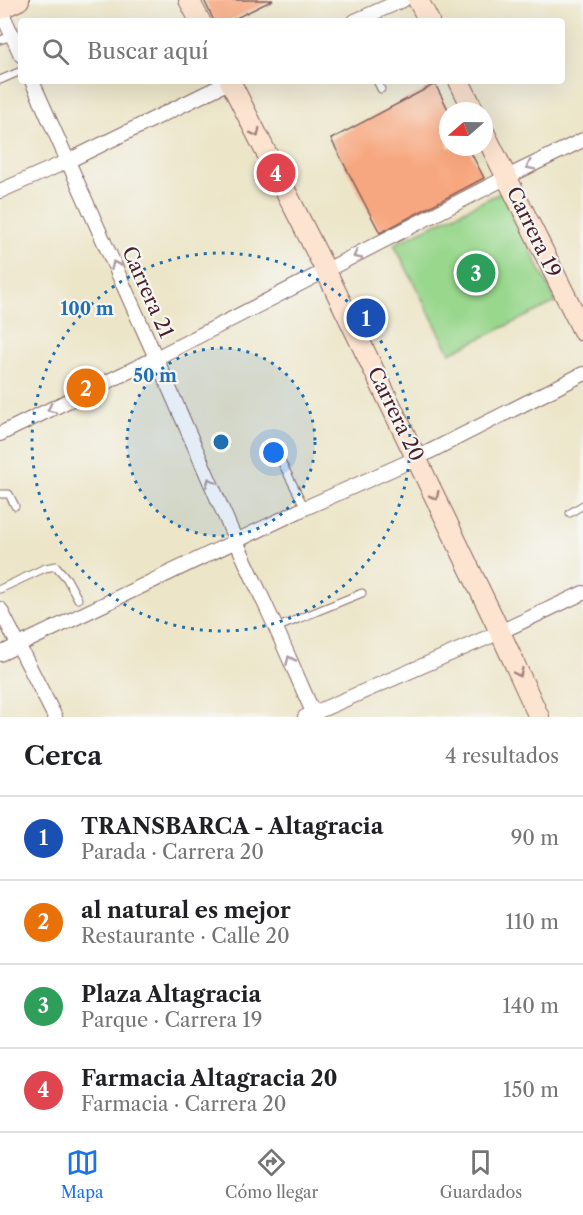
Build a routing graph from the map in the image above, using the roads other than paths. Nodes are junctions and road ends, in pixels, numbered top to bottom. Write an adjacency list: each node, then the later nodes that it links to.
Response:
1 (19, 0): 5 (street)
2 (189, 0): 6 (street)
3 (403, 0): 7 (street)
4 (418, 0): 8 (street)
5 (0, 9): 9 (street)
6 (198, 18)
7 (363, 18)
8 (427, 18)
9 (6, 38): 10 (street)
10 (18, 52)
11 (18, 72): 12 (lane)
12 (0, 80)
13 (34, 84): 22 (street, Carrera 21)
14 (224, 84): 22 (street)
15 (232, 84): 25 (street, Carrera 20, one-way to 25)
16 (378, 84): 18 (lane)
17 (460, 84): 19 (street)
18 (381, 89)
19 (470, 102)
20 (583, 140): 23 (street, one-way to 23)
21 (493, 150): 23 (street, Carrera 19)
22 (68, 161): 24 (street); 27 (street, Carrera 21, one-way to 22)
23 (507, 177): 25 (street, one-way to 25); 26 (street, Carrera 19)
24 (0, 191)
25 (327, 271): 27 (street); 30 (street, Carrera 20)
26 (583, 332)
27 (156, 358): 29 (street, one-way to 29); 37 (street, Carrera 21, one-way to 27)
28 (583, 374): 30 (street)
29 (0, 434)
30 (417, 458): 35 (street); 44 (street, Carrera 20, one-way to 44)
31 (281, 461): 35 (lane)
32 (0, 494): 34 (lane)
33 (583, 505): 36 (lane)
34 (15, 506)
35 (305, 508): 37 (street)
36 (570, 513)
37 (236, 541): 43 (street, Carrera 21); 45 (street)
38 (0, 589): 41 (lane)
39 (362, 593): 43 (lane)
40 (583, 593): 44 (street)
41 (78, 599)
42 (0, 609): 45 (street)
43 (276, 628): 47 (street, Carrera 21, one-way to 43)
44 (500, 632): 47 (street); 49 (street, Carrera 20, one-way to 49)
45 (18, 645): 46 (street); 48 (street)
46 (0, 654)
47 (311, 716)
48 (55, 717)
49 (539, 717)

